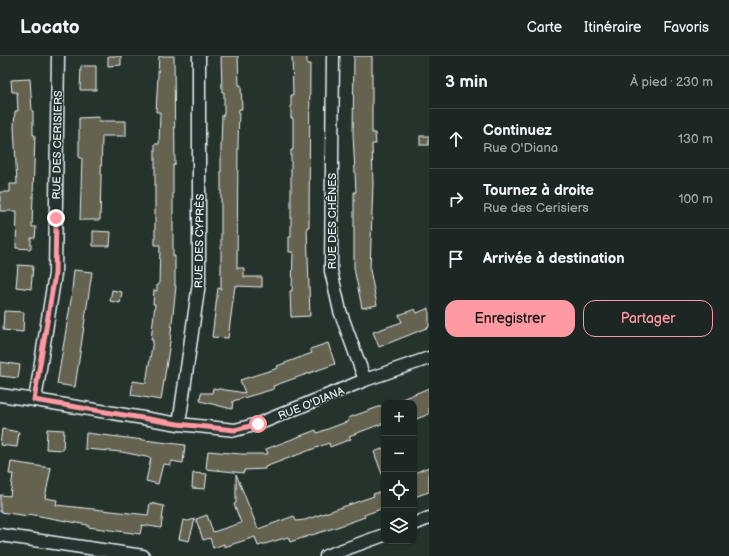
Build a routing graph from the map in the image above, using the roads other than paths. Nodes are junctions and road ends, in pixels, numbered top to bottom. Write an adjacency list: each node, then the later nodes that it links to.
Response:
1 (58, 56): 7 (street, RUE DES CERISIERS)
2 (199, 56): 8 (street, RUE DES CYPRÈS)
3 (333, 56): 5 (street, RUE DES CHÊNES)
4 (429, 358): 5 (street, RUE O'DIANA)
5 (365, 380): 8 (street, RUE O'DIANA)
6 (0, 396): 7 (street, RUE O'DIANA)
7 (34, 400): 8 (street, RUE O'DIANA)
8 (178, 424)
9 (429, 518): 10 (street)
10 (417, 523)
11 (0, 535): 13 (street)
12 (381, 536): 14 (street)
13 (143, 556)
14 (326, 556)

